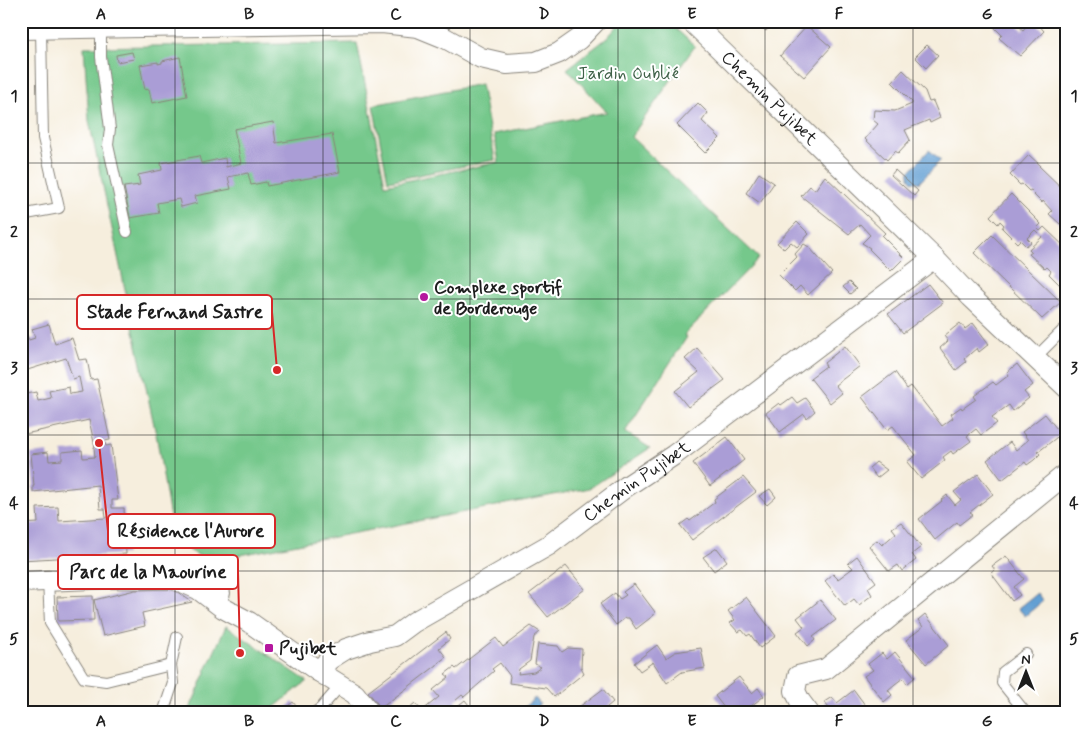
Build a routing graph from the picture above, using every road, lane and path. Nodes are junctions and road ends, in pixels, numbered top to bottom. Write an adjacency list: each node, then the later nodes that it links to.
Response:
1 (596, 21): 3 (street)
2 (691, 21): 8 (street, Chemin Pujibet)
3 (252, 23): 4 (street)
4 (101, 28): 5 (street); 7 (lane)
5 (31, 29): 6 (lane)
6 (21, 215)
7 (127, 232)
8 (934, 258): 10 (street, Chemin Pujibet); 18 (street, Chemin Pujibet)
9 (1067, 326): 10 (lane)
10 (1035, 358): 11 (street, Chemin Pujibet)
11 (1067, 388)
12 (1067, 473): 23 (street)
13 (48, 580): 14 (street); 17 (lane); 18 (street)
14 (21, 582)
15 (176, 637): 17 (lane)
16 (1026, 654): 24 (lane)
17 (170, 665): 20 (lane)
18 (318, 671): 19 (street)
19 (341, 686): 21 (lane); 22 (street)
20 (163, 713)
21 (314, 713)
22 (370, 713)
23 (809, 713)
24 (1026, 713)

